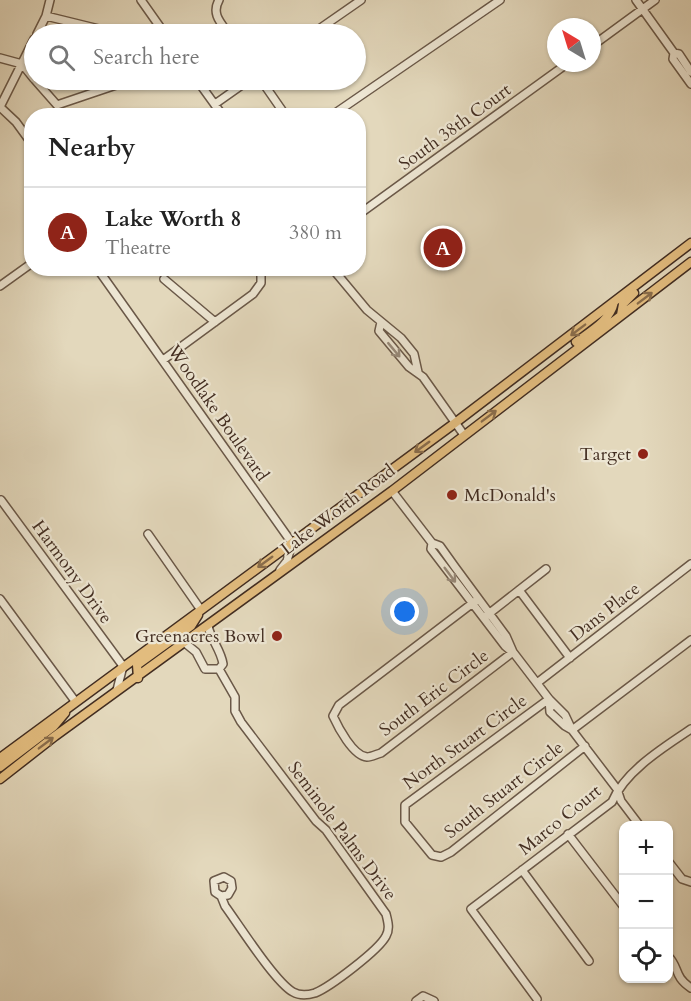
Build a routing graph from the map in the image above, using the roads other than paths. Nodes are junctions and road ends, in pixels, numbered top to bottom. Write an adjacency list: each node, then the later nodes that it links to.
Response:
1 (50, 0): 9 (street)
2 (141, 0): 12 (street)
3 (219, 0): 13 (street)
4 (361, 0): 14 (street)
5 (500, 0): 33 (street)
6 (636, 0): 8 (street)
7 (655, 0): 8 (street)
8 (643, 9): 15 (street); 16 (street)
9 (46, 16): 10 (street); 11 (street)
10 (42, 24)
11 (79, 24)
12 (158, 24)
13 (222, 24)
14 (326, 24)
15 (601, 39)
16 (674, 53): 22 (street); 23 (street)
17 (0, 58): 19 (street)
18 (24, 60): 19 (street)
19 (22, 64): 20 (street); 30 (street)
20 (24, 66)
21 (556, 72): 35 (street, South 38th Court)
22 (691, 72)
23 (691, 84)
24 (44, 90): 25 (street)
25 (101, 90)
26 (205, 90): 29 (street)
27 (235, 90): 29 (street)
28 (268, 90): 32 (street)
29 (215, 104): 31 (street)
30 (0, 107): 34 (street)
31 (218, 108)
32 (280, 108)
33 (343, 108)
34 (24, 133)
35 (366, 209)
36 (691, 243): 37 (main road, Lake Worth Road)
37 (673, 257): 45 (main road, Lake Worth Road); 46 (main road)
38 (691, 262): 46 (main road, Lake Worth Road, one-way to 38)
39 (24, 269): 44 (street)
40 (103, 276): 49 (street, Woodlake Boulevard)
41 (262, 276): 47 (street)
42 (339, 276): 48 (street)
43 (164, 279): 47 (street)
44 (0, 286)
45 (614, 302): 50 (main road); 52 (main road, Lake Worth Road, one-way to 52)
46 (621, 315): 50 (main road, Lake Worth Road)
47 (215, 322): 49 (street)
48 (381, 322): 51 (street); 51 (street, one-way to 51)
49 (163, 360): 57 (street, Woodlake Boulevard)
50 (551, 369): 53 (main road, Lake Worth Road, one-way to 50)
51 (418, 372): 52 (street)
52 (455, 423): 53 (street); 57 (main road, Lake Worth Road, one-way to 57)
53 (464, 435): 54 (main road, Lake Worth Road)
54 (393, 491): 60 (main road, Lake Worth Road); 63 (street)
55 (1, 500): 71 (street, Harmony Drive)
56 (148, 534): 64 (street)
57 (292, 543): 60 (street); 64 (main road, Lake Worth Road, one-way to 64)
58 (691, 564): 70 (street, Dans Place)
59 (546, 569): 61 (street)
60 (275, 578): 66 (main road, Lake Worth Road)
61 (519, 590): 65 (street); 70 (street)
62 (0, 599): 77 (street)
63 (476, 602): 65 (street); 69 (street, South Eric Circle)
64 (201, 610): 71 (main road, Lake Worth Road); 73 (main road)
65 (486, 616): 69 (street)
66 (208, 626): 68 (main road, Lake Worth Road); 72 (street, Seminole Palms Drive)
67 (691, 640): 79 (street)
68 (185, 643): 72 (street, Seminole Palms Drive); 73 (main road, Lake Worth Road)
69 (513, 652): 74 (street)
70 (570, 658): 74 (street, Dans Place)
71 (123, 666): 75 (street); 77 (main road, Lake Worth Road)
72 (219, 669): 91 (street, Seminole Palms Drive)
73 (138, 678): 75 (main road, Lake Worth Road)
74 (537, 683): 76 (street)
75 (115, 695): 83 (main road, Lake Worth Road, one-way to 75)
76 (549, 699): 79 (street); 87 (street, North Stuart Circle)
77 (75, 701): 81 (main road, Lake Worth Road); 82 (main road)
78 (691, 729): 84 (street, Marco Court)
79 (572, 730): 80 (street)
80 (585, 746): 84 (street); 87 (street, South Stuart Circle)
81 (0, 758)
82 (0, 767)
83 (0, 779)
84 (617, 789): 85 (street); 86 (street, Marco Court)
85 (637, 821)
86 (568, 834): 89 (street, Marco Court); 92 (street)
87 (441, 857)
88 (673, 867): 90 (street)
89 (522, 870): 93 (street); 96 (street, Marco Court)
90 (691, 882)
91 (221, 896)
92 (619, 900)
93 (589, 961)
94 (673, 962): 95 (street)
95 (691, 988)
96 (537, 999)
97 (416, 1001): 98 (street)
98 (434, 1001)

